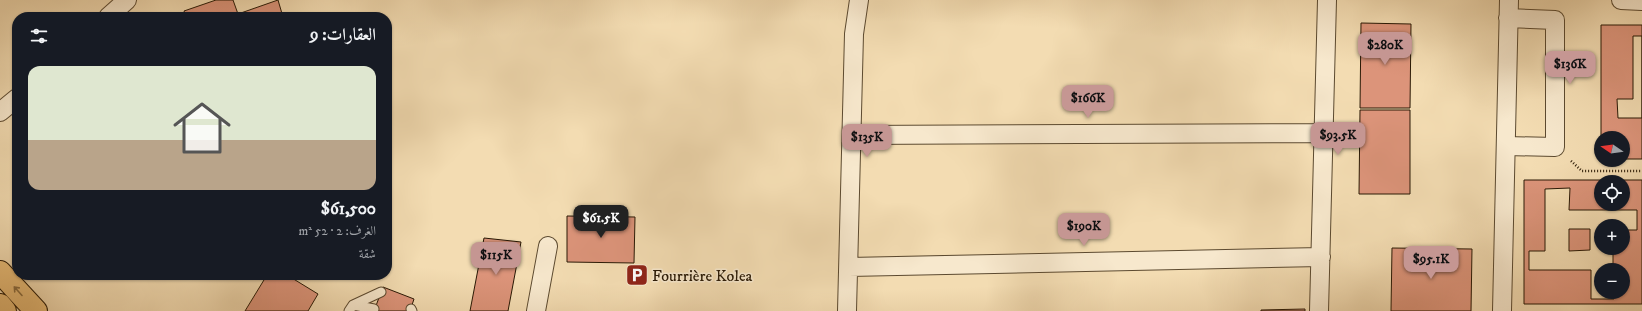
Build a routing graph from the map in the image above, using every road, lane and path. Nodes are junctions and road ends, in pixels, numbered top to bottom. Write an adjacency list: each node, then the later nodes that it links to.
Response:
1 (127, 0): 7 (street)
2 (859, 0): 12 (street)
3 (1327, 0): 11 (street)
4 (1509, 0): 8 (street)
5 (1621, 0): 6 (street)
6 (1642, 1)
7 (114, 12)
8 (1508, 18): 13 (street); 14 (street)
9 (12, 102): 10 (street)
10 (0, 112)
11 (1324, 133): 12 (street); 17 (street)
12 (852, 135): 18 (street)
13 (1506, 146): 14 (street); 29 (street)
14 (1556, 147): 15 (path)
15 (1642, 171)
16 (548, 246): 26 (street)
17 (1321, 257): 18 (street); 28 (street)
18 (849, 267): 27 (street)
19 (0, 272): 25 (main road, one-way to 19)
20 (381, 292): 22 (lane)
21 (0, 305): 24 (main road)
22 (351, 308): 23 (lane)
23 (374, 309)
24 (5, 311)
25 (36, 311)
26 (536, 311)
27 (848, 311)
28 (1319, 311)
29 (1502, 311)

